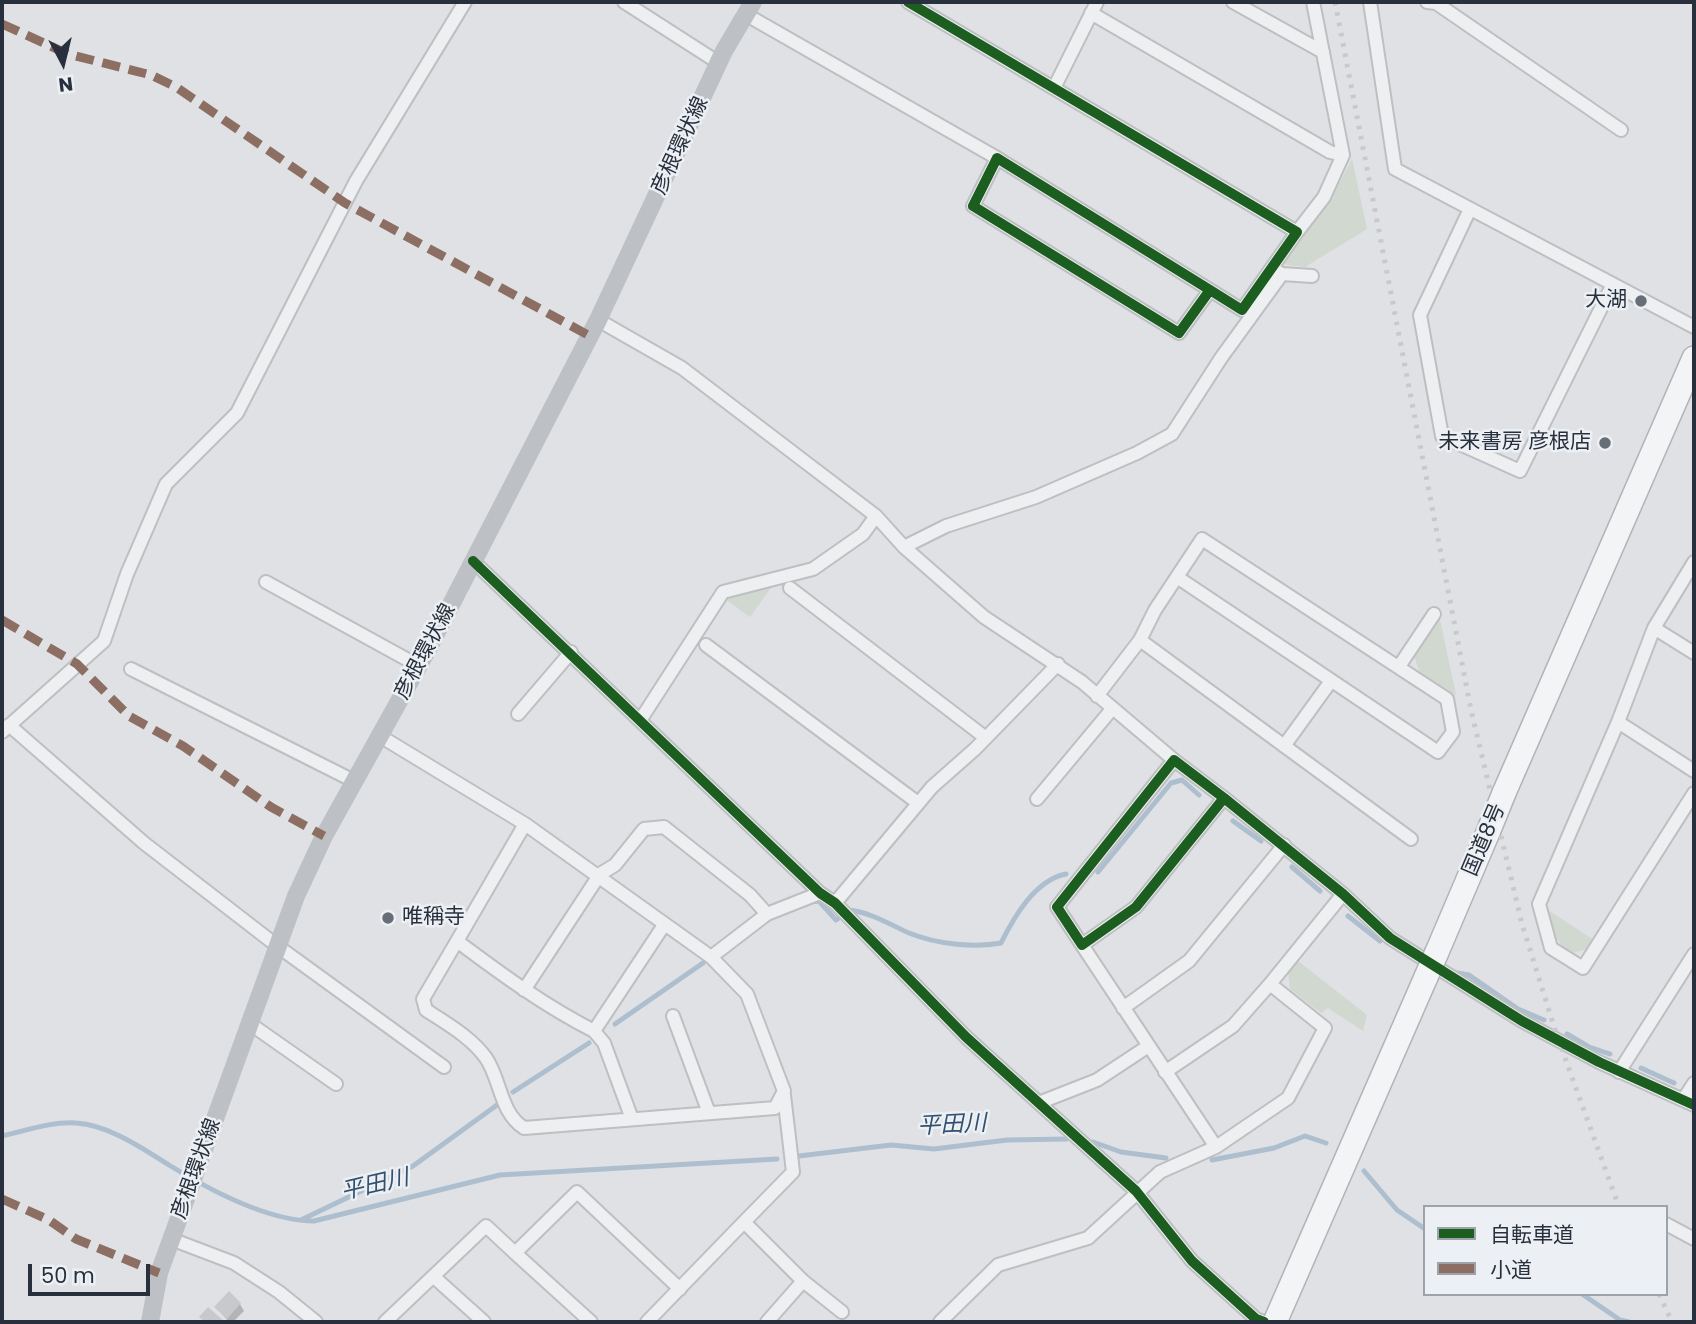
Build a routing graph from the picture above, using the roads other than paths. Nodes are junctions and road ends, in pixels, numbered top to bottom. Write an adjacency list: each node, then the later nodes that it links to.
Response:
1 (465, 2): 48 (street)
2 (624, 2): 11 (street)
3 (908, 2): 12 (street)
4 (1233, 2): 10 (street)
5 (1313, 2): 10 (street)
6 (1370, 2): 16 (street)
7 (1427, 2): 13 (street)
8 (749, 8): 11 (main road, 彦根環状線); 15 (street)
9 (1094, 8): 12 (street); 14 (street)
10 (1323, 52): 14 (street)
11 (719, 63): 22 (main road, 彦根環状線)
12 (1054, 88): 17 (street)
13 (1621, 130)
14 (1342, 155): 17 (street)
15 (997, 158): 21 (street); 21 (street)
16 (1470, 209): 20 (street); 20 (street)
17 (1297, 232): 18 (street)
18 (1277, 271): 19 (street); 21 (street); 26 (street)
19 (1312, 276)
20 (1613, 284): 23 (street)
21 (1210, 290)
22 (598, 320): 25 (street); 27 (main road, 彦根環状線)
23 (1694, 327)
24 (1694, 358): 110 (highway, 国道8号, bridge)
25 (876, 516): 26 (street); 46 (street)
26 (904, 547): 38 (street)
27 (473, 561): 36 (street); 40 (main road, 彦根環状線)
28 (1694, 562): 33 (street)
29 (1177, 577): 34 (street); 39 (street); 42 (street)
30 (266, 582): 40 (street)
31 (790, 588): 50 (street)
32 (1434, 614): 39 (street)
33 (1654, 628): 37 (street); 47 (street)
34 (1140, 640): 43 (street); 51 (street)
35 (706, 646): 58 (street)
36 (571, 652): 45 (street); 46 (street)
37 (1694, 653)
38 (1058, 664): 43 (street); 50 (street)
39 (1400, 665): 42 (street)
40 (419, 666): 49 (main road, 彦根環状線)
41 (131, 669): 54 (street)
42 (1331, 681): 51 (street)
43 (1097, 696): 44 (street)
44 (1112, 709): 52 (street); 57 (street)
45 (518, 714)
46 (641, 719): 63 (street)
47 (1618, 722): 53 (street); 55 (street)
48 (5, 729): 69 (street)
49 (380, 736): 54 (main road, 彦根環状線); 59 (street)
50 (986, 738): 58 (street)
51 (1284, 746): 60 (street)
52 (1174, 760): 56 (street); 70 (street)
53 (1694, 771)
54 (354, 780): 69 (main road, 彦根環状線)
55 (1694, 793)
56 (1224, 798): 61 (street); 70 (street)
57 (1037, 799)
58 (918, 803): 65 (street)
59 (525, 824): 62 (street); 68 (street)
60 (1411, 839)
61 (1284, 845): 64 (street); 75 (street)
62 (600, 874): 66 (street); 67 (street); 74 (street)
63 (820, 893): 65 (street); 66 (street)
64 (1343, 894): 73 (street); 82 (street)
65 (835, 903): 86 (street)
66 (767, 914): 72 (street)
67 (664, 925): 72 (street); 78 (street)
68 (457, 942): 74 (street); 89 (street)
69 (276, 945): 77 (main road, 彦根環状線); 80 (street)
70 (1082, 945): 75 (street)
71 (1694, 954): 82 (street)
72 (711, 957): 85 (street)
73 (1270, 984): 81 (street); 90 (street)
74 (524, 990): 78 (street)
75 (1123, 1008): 79 (street)
76 (673, 1016): 88 (street)
77 (249, 1023): 84 (street); 94 (main road, 彦根環状線)
78 (594, 1031): 89 (street)
79 (1147, 1047): 81 (street); 86 (street)
80 (444, 1068)
81 (1165, 1072): 90 (street)
82 (1619, 1072): 87 (street)
83 (1694, 1083): 87 (street)
84 (336, 1084)
85 (784, 1091): 88 (street); 92 (street)
86 (1041, 1102): 91 (street)
87 (1689, 1103)
88 (709, 1113): 89 (street)
89 (632, 1119)
90 (1216, 1147): 91 (street)
91 (1136, 1191): 108 (street); 109 (street)
92 (744, 1222): 98 (street); 99 (street)
93 (1668, 1225): 95 (street)
94 (171, 1239): 101 (main road, 彦根環状線); 102 (street)
95 (1694, 1239)
96 (515, 1253): 97 (street); 99 (street); 105 (street)
97 (434, 1277): 103 (street); 104 (street)
98 (803, 1281): 100 (street); 107 (street)
99 (680, 1289): 106 (street)
100 (842, 1312)
101 (150, 1322)
102 (316, 1322)
103 (385, 1322)
104 (484, 1322)
105 (591, 1322)
106 (648, 1322)
107 (767, 1322)
108 (940, 1322)
109 (1264, 1322)
110 (1275, 1322)

